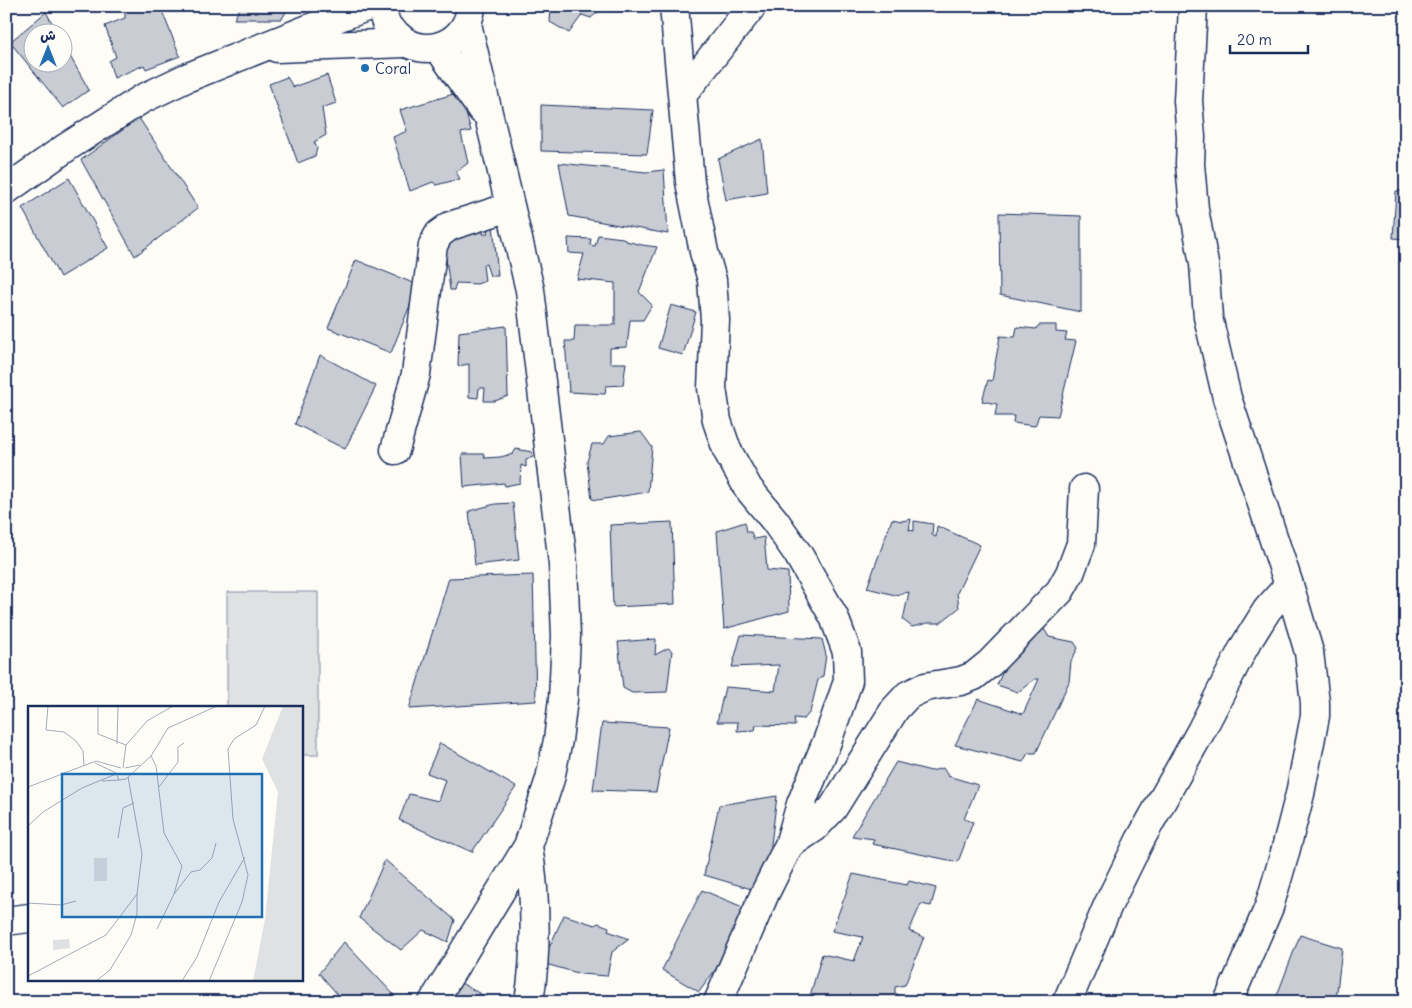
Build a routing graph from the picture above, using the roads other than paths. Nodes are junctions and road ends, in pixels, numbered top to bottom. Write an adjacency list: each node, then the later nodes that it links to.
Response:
1 (369, 6): 9 (street)
2 (382, 6): 7 (street)
3 (674, 6): 10 (street)
4 (752, 6): 10 (street)
5 (1194, 6): 16 (street)
6 (473, 14): 8 (street); 11 (street)
7 (406, 43): 8 (street); 9 (street)
8 (438, 47): 11 (street)
9 (258, 49): 12 (street)
10 (683, 94): 17 (street)
11 (489, 120): 13 (street)
12 (6, 190)
13 (510, 207): 14 (street); 18 (street)
14 (395, 450)
15 (1084, 489): 17 (street)
16 (1289, 585): 24 (street); 25 (street)
17 (789, 845): 23 (street)
18 (528, 846): 21 (street); 22 (street)
19 (28, 918): 20 (street)
20 (6, 921)
21 (434, 1002)
22 (528, 1002)
23 (718, 1002)
24 (1067, 1002)
25 (1228, 1002)

